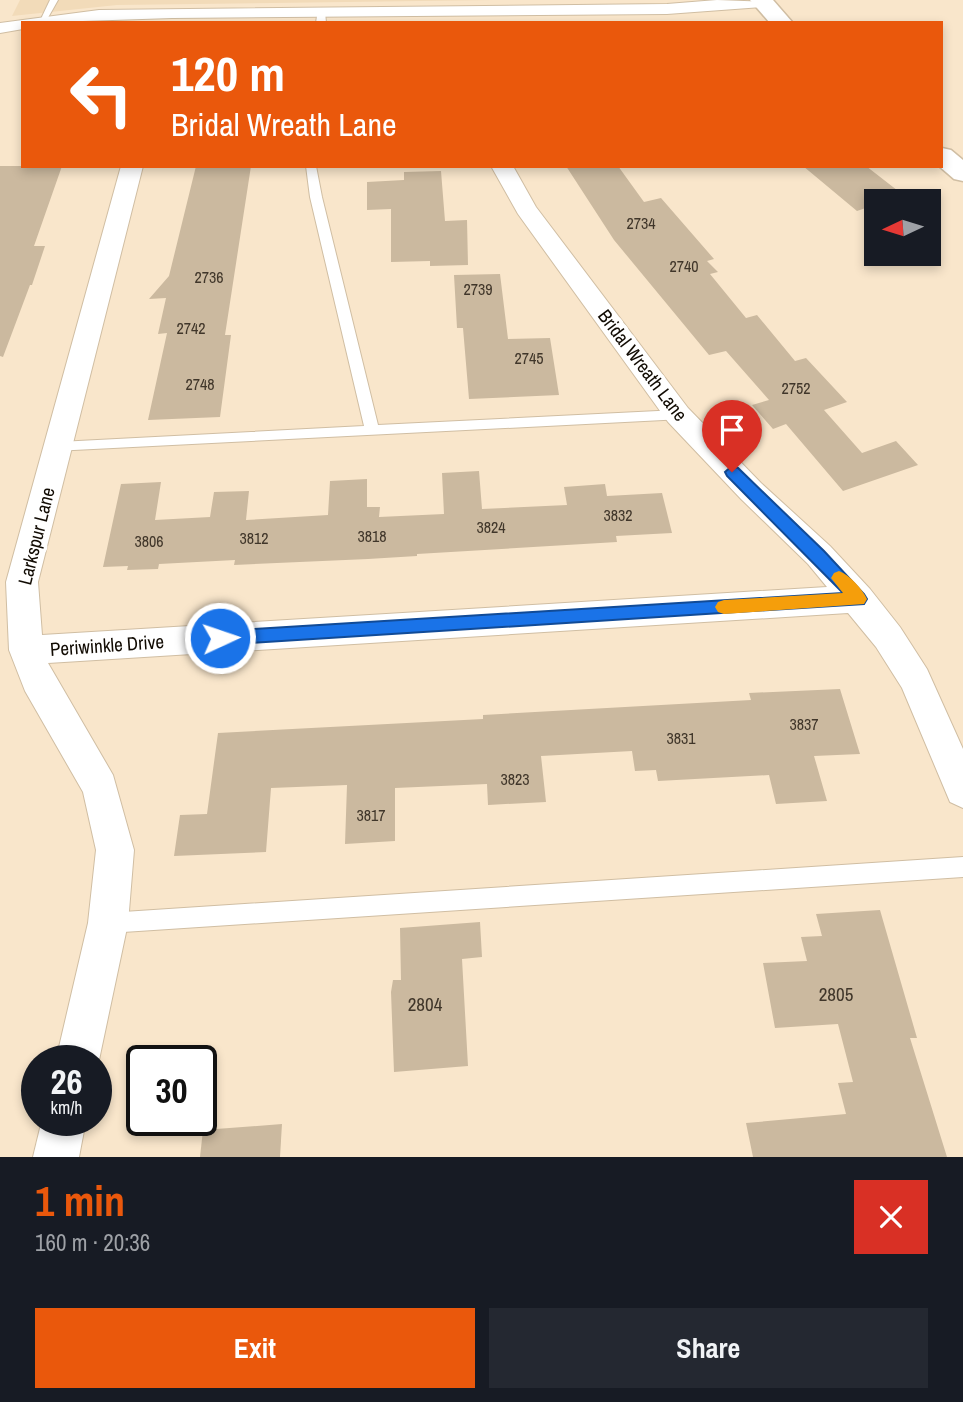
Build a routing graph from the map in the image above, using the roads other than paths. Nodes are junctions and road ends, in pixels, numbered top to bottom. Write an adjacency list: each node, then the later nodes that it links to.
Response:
1 (54, 0): 7 (lane)
2 (762, 1): 3 (street); 9 (street)
3 (536, 5): 4 (street)
4 (470, 16): 5 (street)
5 (321, 17): 6 (street)
6 (171, 18): 8 (street)
7 (39, 21)
8 (47, 21)
9 (780, 21)
10 (21, 24): 11 (street)
11 (0, 28)
12 (943, 157): 16 (street)
13 (131, 168): 19 (street, Larkspur Lane)
14 (312, 168): 18 (lane)
15 (503, 168): 17 (street, Bridal Wreath Lane)
16 (963, 173)
17 (678, 415): 18 (lane); 20 (street, Bridal Wreath Lane)
18 (372, 430): 19 (lane)
19 (59, 447): 21 (street, Larkspur Lane)
20 (859, 599): 21 (street, Periwinkle Drive); 22 (street, Bridal Wreath Lane)
21 (26, 650): 24 (street, Larkspur Lane)
22 (963, 790)
23 (963, 867): 24 (lane)
24 (108, 923): 25 (street, Larkspur Lane)
25 (80, 1045)
26 (61, 1136): 27 (street)
27 (56, 1157)

